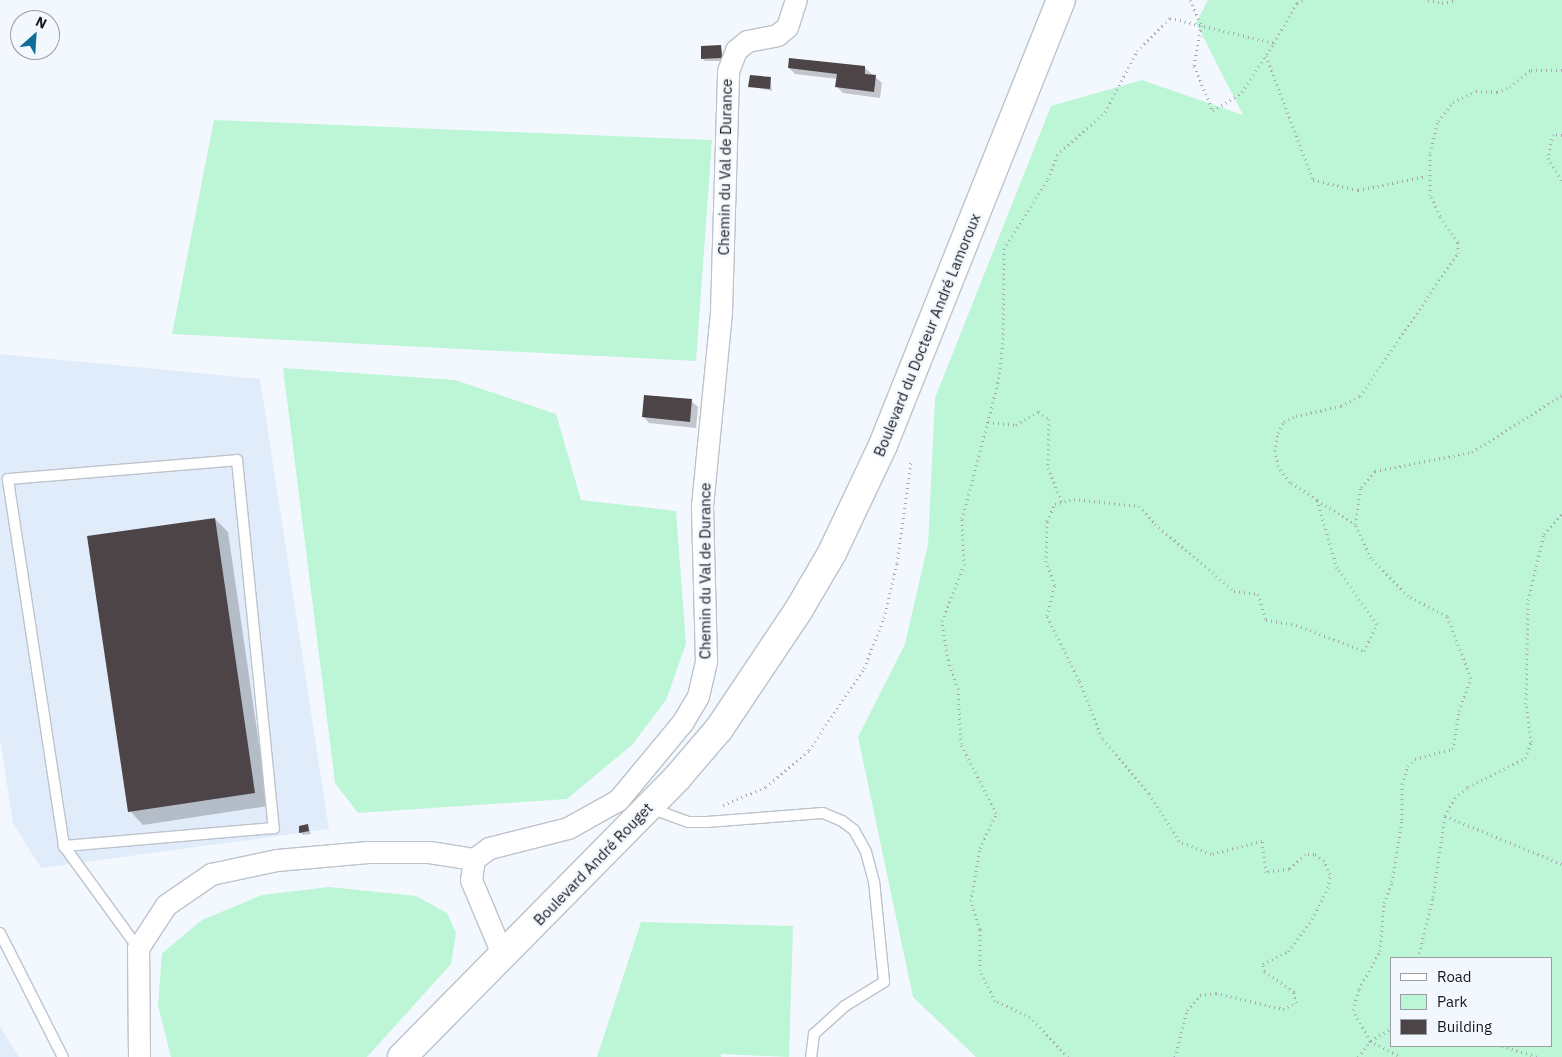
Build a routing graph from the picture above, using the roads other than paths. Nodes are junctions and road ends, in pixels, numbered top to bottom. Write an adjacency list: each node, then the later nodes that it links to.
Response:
1 (796, 0): 6 (street, Chemin du Val de Durance)
2 (1061, 0): 3 (main road, Boulevard du Docteur André Lamoroux)
3 (769, 658): 4 (main road, Boulevard André Rouget)
4 (649, 808): 9 (main road, Boulevard André Rouget); 13 (lane)
5 (64, 846): 5 (lane); 8 (lane)
6 (474, 859): 8 (street); 9 (street)
7 (0, 933): 10 (lane)
8 (138, 948): 11 (street)
9 (503, 956): 12 (main road, Boulevard André Rouget)
10 (63, 1057)
11 (139, 1057)
12 (402, 1057)
13 (811, 1057)

